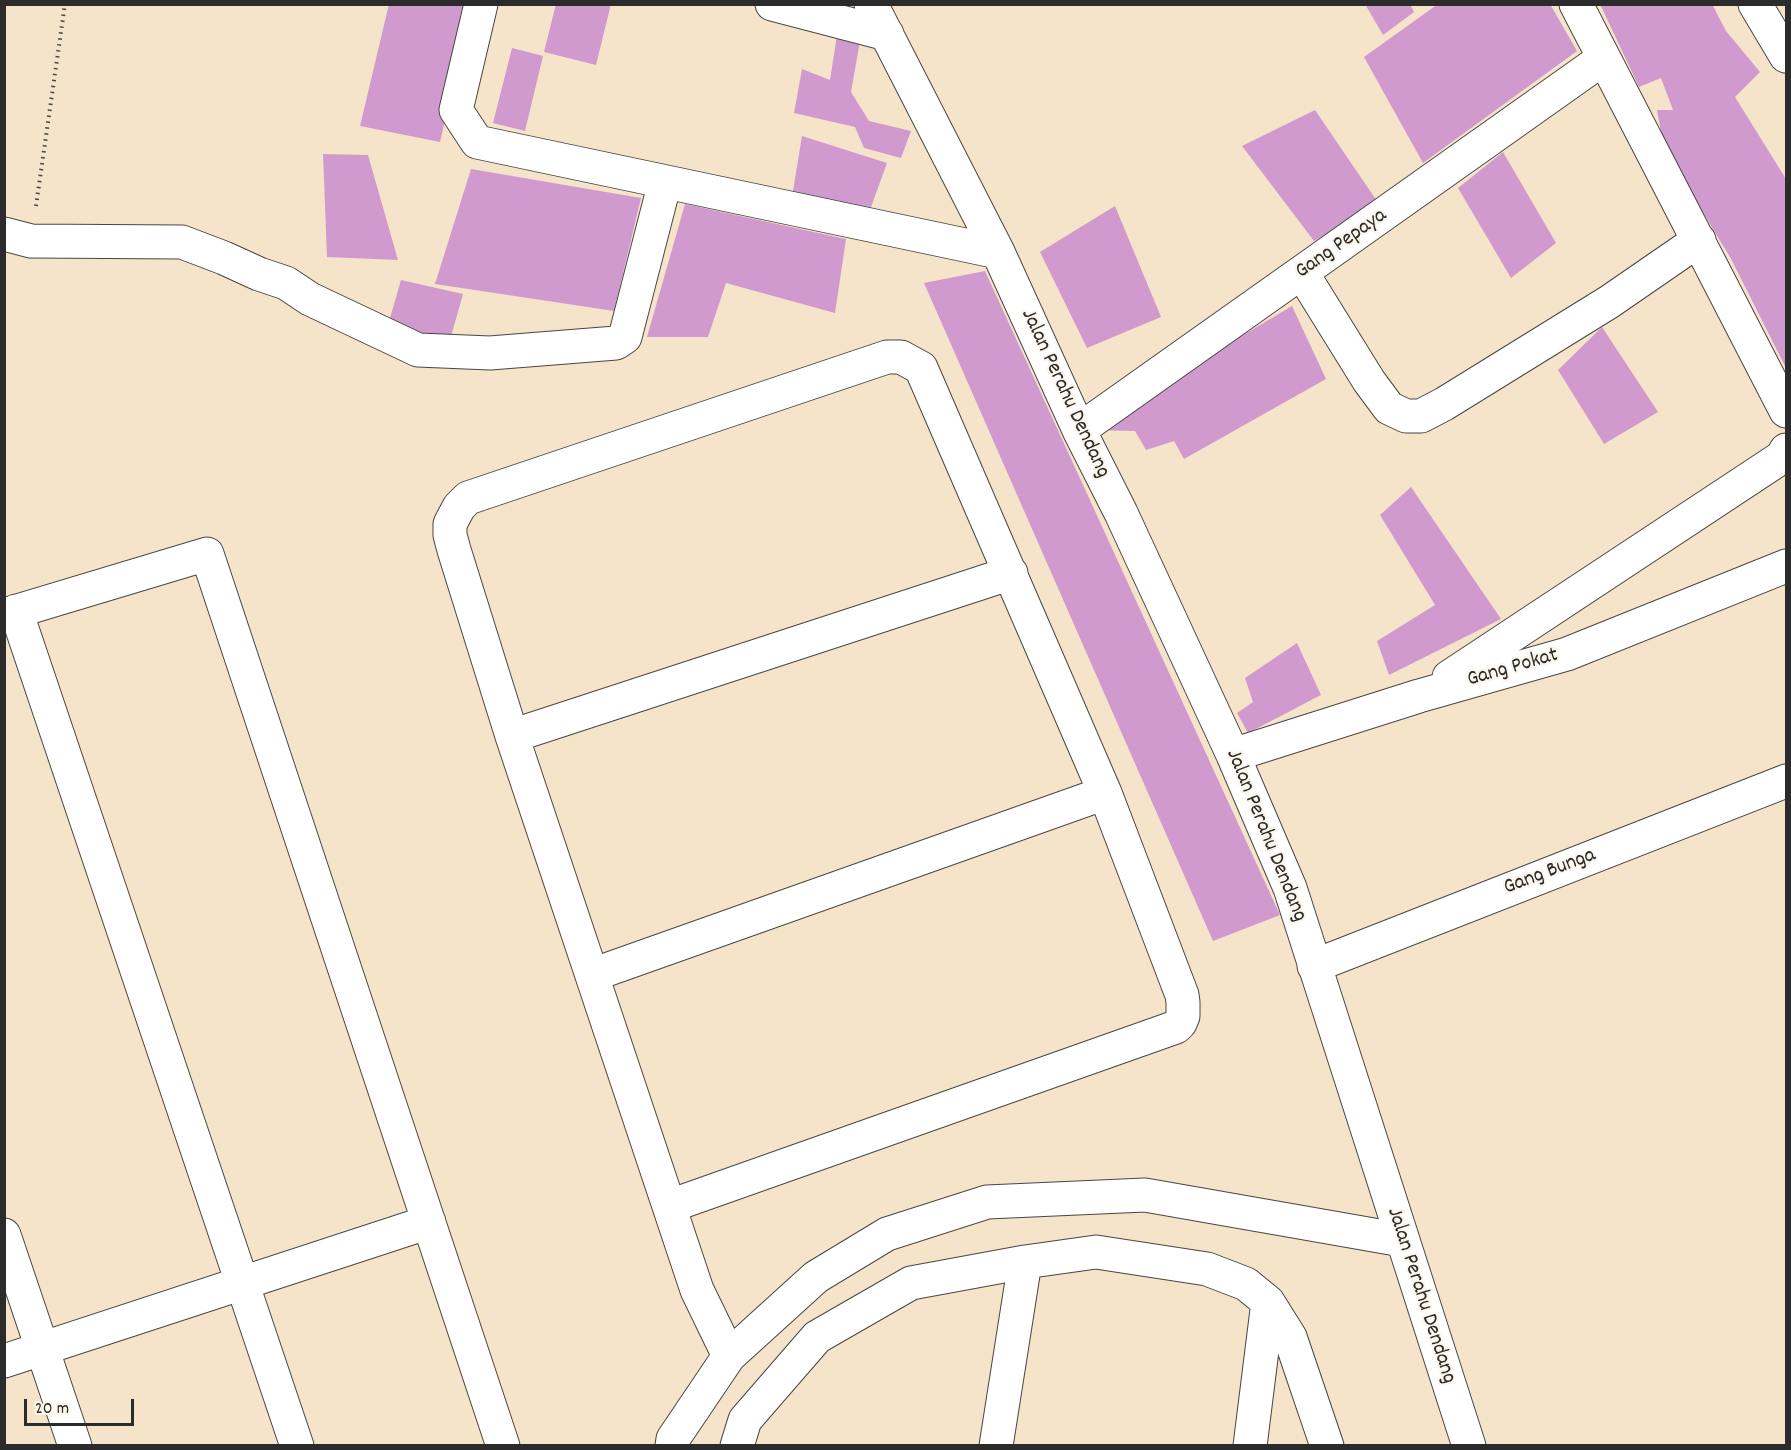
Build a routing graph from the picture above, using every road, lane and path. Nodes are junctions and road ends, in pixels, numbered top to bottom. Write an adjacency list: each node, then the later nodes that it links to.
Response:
1 (65, 4): 11 (path)
2 (481, 4): 10 (street)
3 (772, 4): 7 (street)
4 (871, 4): 7 (street, Jalan Perahu Dendang)
5 (1576, 4): 9 (street)
6 (1755, 4): 8 (street)
7 (887, 34): 13 (street, Jalan Perahu Dendang)
8 (1786, 56)
9 (1604, 58): 12 (street); 14 (street, Gang Pepaya)
10 (666, 182): 11 (street); 13 (street)
11 (18, 237)
12 (1699, 240): 14 (street); 15 (street)
13 (998, 252): 16 (street, Jalan Perahu Dendang)
14 (1302, 273): 16 (street, Gang Pepaya)
15 (1786, 411)
16 (1079, 430): 25 (street, Jalan Perahu Dendang)
17 (1786, 450): 20 (street)
18 (1786, 566): 22 (street, Gang Pokat)
19 (1011, 573): 24 (street); 24 (street); 27 (street)
20 (1549, 612): 22 (street); 23 (street)
21 (10, 613): 31 (street); 35 (street)
22 (1567, 654): 23 (street, Gang Pokat)
23 (1419, 696): 25 (street, Gang Pokat)
24 (512, 736): 29 (street)
25 (1233, 755): 28 (street, Jalan Perahu Dendang)
26 (1786, 781): 28 (street, Gang Bunga)
27 (1105, 793): 29 (street); 30 (street)
28 (1314, 966): 33 (street, Jalan Perahu Dendang)
29 (592, 975): 30 (street)
30 (670, 1206): 38 (street)
31 (429, 1222): 35 (street); 42 (street)
32 (4, 1235): 37 (street)
33 (1402, 1240): 38 (street); 48 (street, Jalan Perahu Dendang)
34 (1024, 1262): 36 (street); 44 (street); 45 (street)
35 (243, 1283): 37 (street); 41 (street)
36 (1268, 1302): 46 (street); 47 (street)
37 (42, 1349): 39 (street); 40 (street)
38 (729, 1356): 43 (street)
39 (4, 1361)
40 (75, 1446)
41 (297, 1446)
42 (502, 1446)
43 (672, 1446)
44 (737, 1446)
45 (996, 1446)
46 (1250, 1446)
47 (1327, 1446)
48 (1469, 1446)

